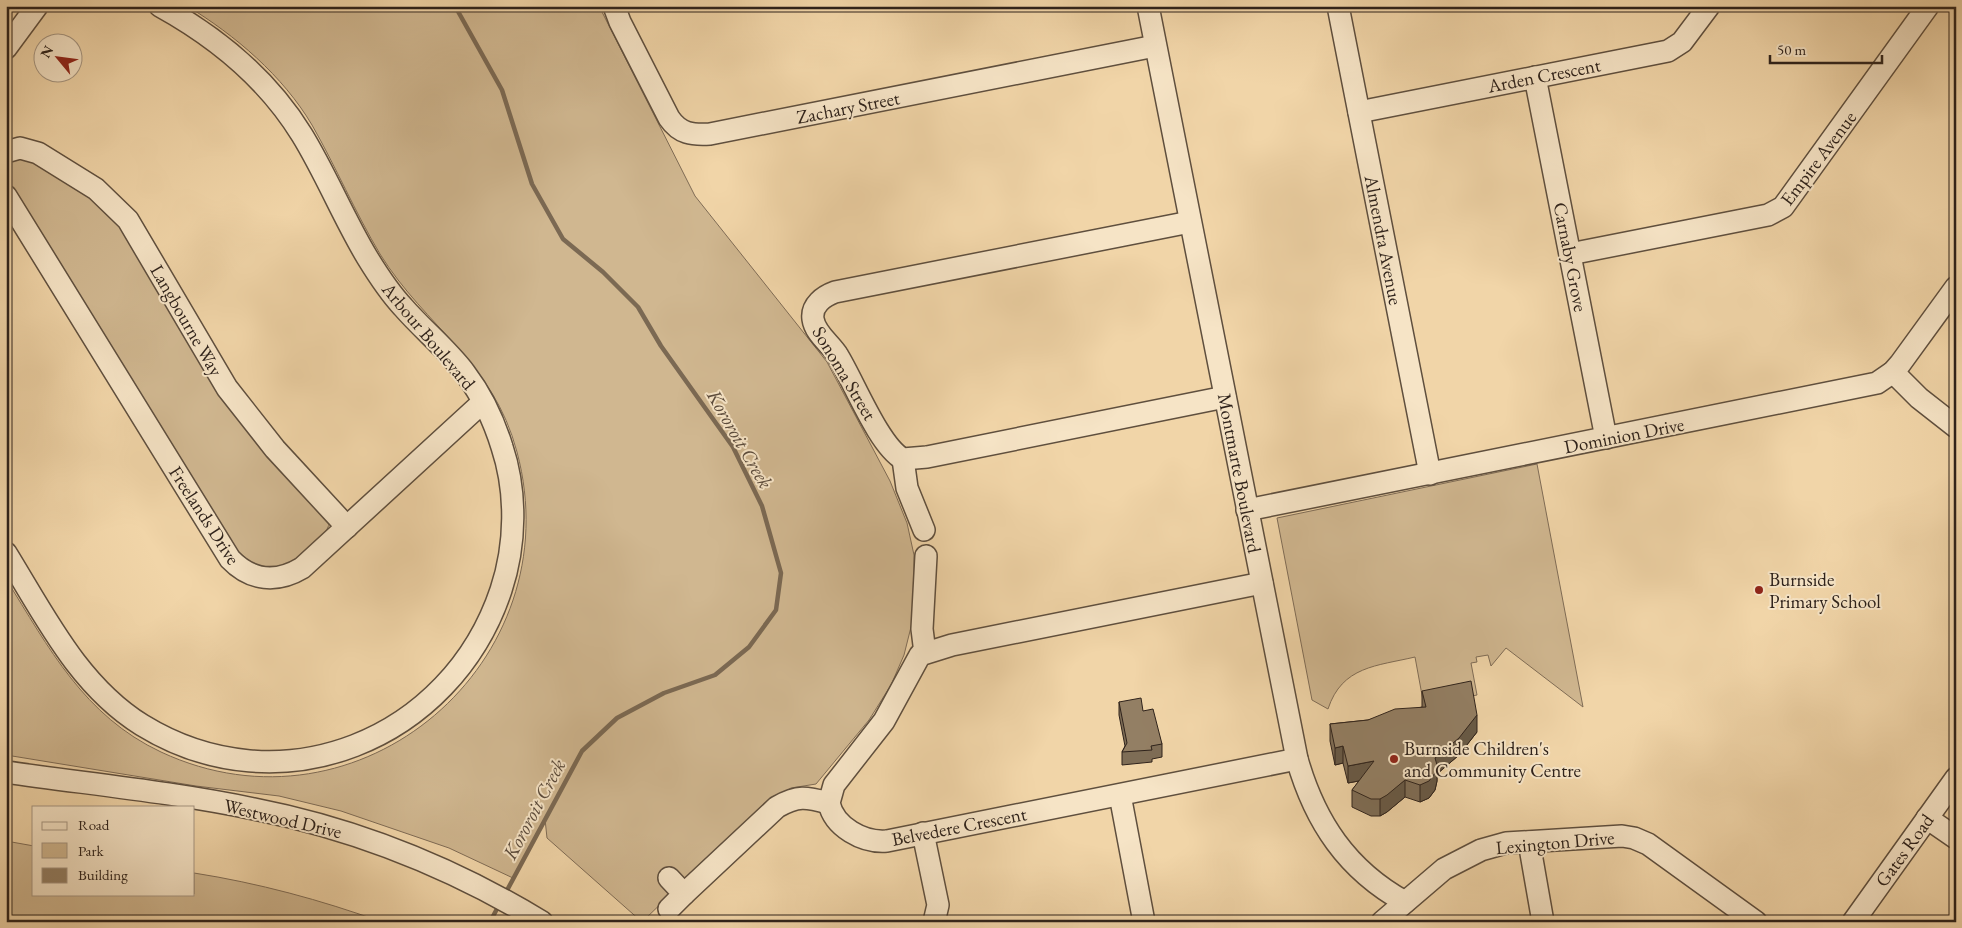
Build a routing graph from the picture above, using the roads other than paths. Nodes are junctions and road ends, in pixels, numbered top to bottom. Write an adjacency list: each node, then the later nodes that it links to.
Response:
1 (37, 6): 9 (street)
2 (160, 6): 19 (street, Arbour Boulevard)
3 (614, 6): 8 (street, Zachary Street)
4 (1148, 6): 8 (street, Montmarte Boulevard)
5 (1338, 6): 11 (street, Almendra Avenue)
6 (1708, 6): 10 (street, Arden Crescent)
7 (1928, 6): 15 (street, Empire Avenue)
8 (1155, 46): 14 (street, Montmarte Boulevard)
9 (6, 48)
10 (1535, 76): 11 (street, Arden Crescent); 15 (street, Carnaby Grove)
11 (1359, 112): 23 (street, Almendra Avenue)
12 (6, 152): 25 (street, Langbourne Way)
13 (6, 196): 25 (street, Freelands Drive)
14 (1190, 222): 18 (street, Montmarte Boulevard); 22 (street, Sonoma Street)
15 (1570, 254): 21 (street, Carnaby Grove)
16 (1956, 287): 17 (street, Dominion Drive)
17 (1893, 372): 20 (street); 21 (street, Dominion Drive)
18 (1225, 398): 22 (street); 24 (street, Montmarte Boulevard)
19 (483, 402): 25 (street, Freelands Drive); 27 (street, Arbour Boulevard)
20 (1956, 427)
21 (1606, 438): 23 (street, Dominion Drive)
22 (903, 459): 26 (street)
23 (1430, 474): 24 (street, Dominion Drive)
24 (1248, 510): 29 (street, Montmarte Boulevard)
25 (347, 527)
26 (924, 530)
27 (6, 553)
28 (926, 556): 30 (street)
29 (1262, 583): 30 (street); 31 (street, Montmarte Boulevard)
30 (926, 653): 35 (street)
31 (1297, 760): 34 (street, Belvedere Crescent); 42 (street, Montmarte Boulevard)
32 (6, 772): 44 (street, Westwood Drive)
33 (1956, 778): 36 (street, Gates Road)
34 (1120, 795): 37 (street, Belvedere Crescent); 46 (street)
35 (829, 803): 37 (street, Belvedere Crescent); 41 (street)
36 (1927, 818): 38 (street); 51 (street, Gates Road)
37 (924, 833): 45 (street)
38 (1956, 838)
39 (1529, 842): 42 (street, Lexington Drive); 49 (street); 50 (street, Lexington Drive)
40 (668, 878): 41 (street)
41 (684, 894): 43 (street)
42 (1405, 902): 47 (street, Lexington Drive); 48 (street, Lexington Drive)
43 (669, 909)
44 (542, 922)
45 (934, 922)
46 (1144, 922)
47 (1382, 922)
48 (1394, 922)
49 (1543, 922)
50 (1756, 922)
51 (1853, 922)

